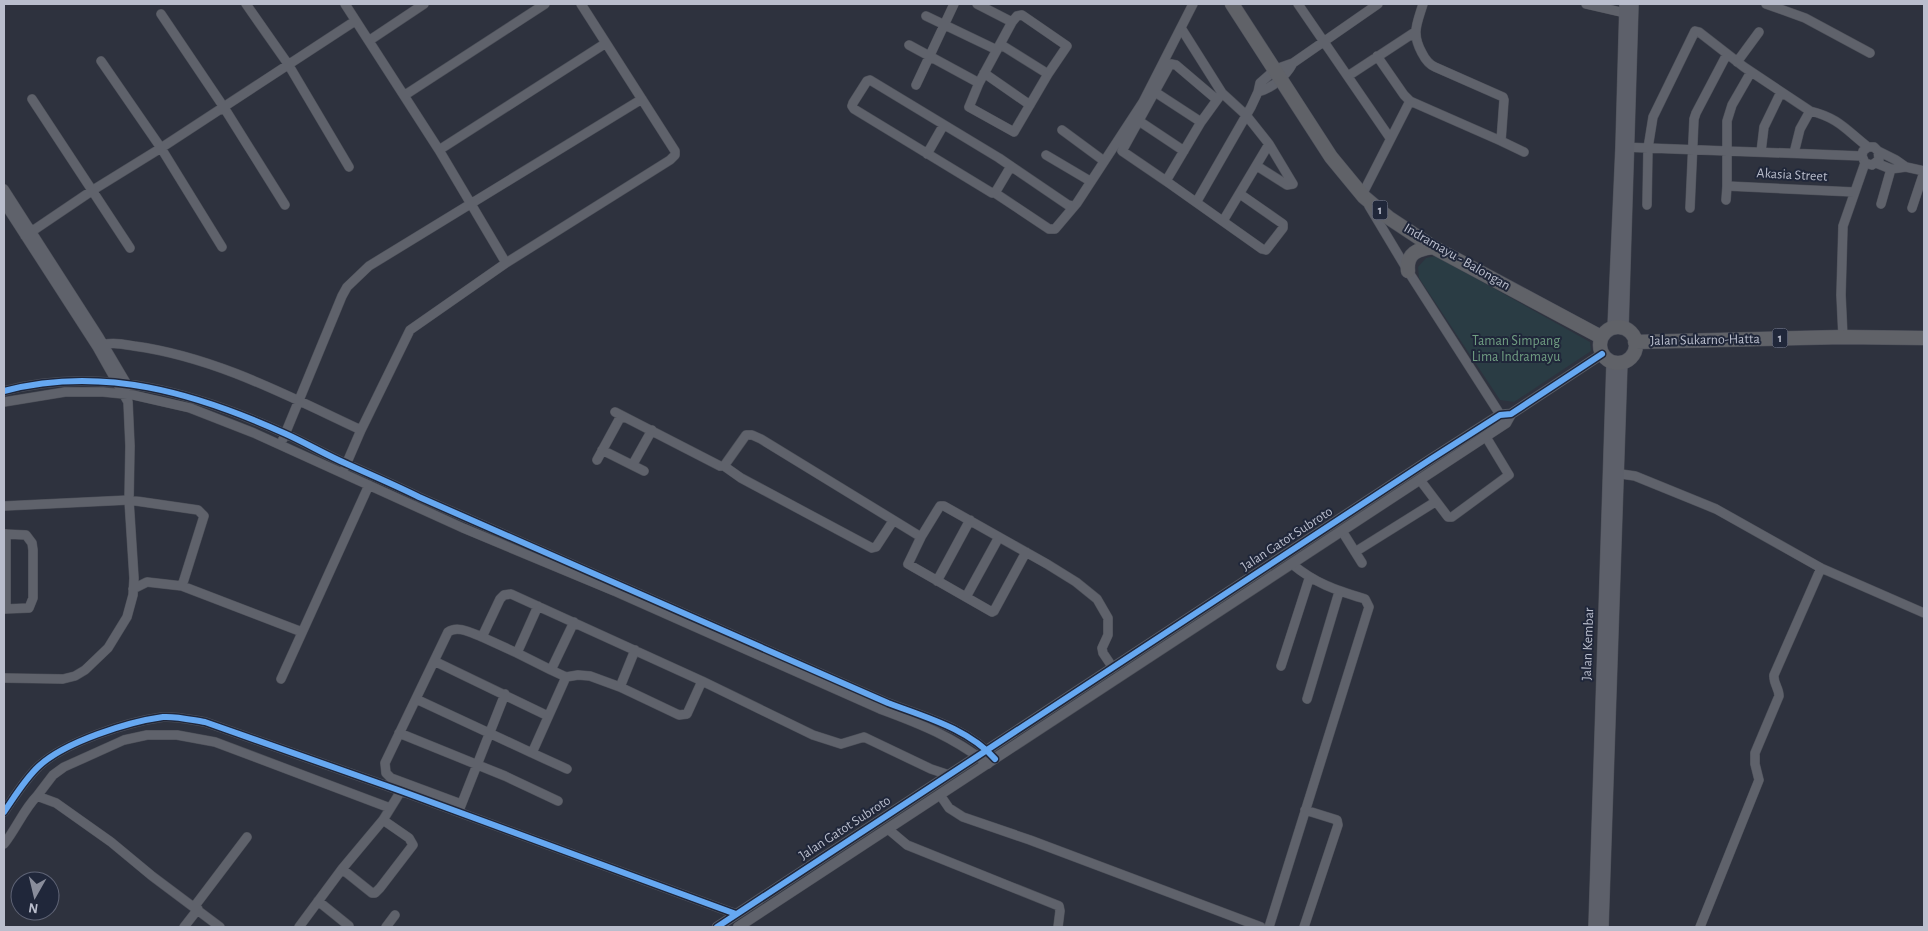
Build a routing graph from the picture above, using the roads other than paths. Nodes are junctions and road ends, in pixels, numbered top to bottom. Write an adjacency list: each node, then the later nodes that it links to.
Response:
1 (246, 4): 36 (street)
2 (345, 4): 19 (street)
3 (424, 4): 25 (street)
4 (545, 4): 46 (street)
5 (581, 4): 27 (street)
6 (954, 4): 21 (street)
7 (978, 4): 20 (street)
8 (1193, 4): 22 (street)
9 (1232, 4): 40 (highway, Indramayu - Balongan / 1)
10 (1299, 4): 26 (street)
11 (1378, 4): 26 (street)
12 (1423, 4): 23 (street)
13 (1586, 4): 16 (street)
14 (1634, 4): 64 (main road)
15 (1766, 4): 30 (street)
16 (1625, 8): 64 (main road)
17 (160, 14): 52 (street)
18 (926, 16): 21 (street)
19 (355, 20): 25 (street); 36 (street)
20 (1012, 22): 29 (street); 39 (street)
21 (944, 25): 29 (street); 32 (street)
22 (1180, 28): 47 (street); 76 (street)
23 (1415, 32): 33 (street); 60 (street)
24 (1759, 32): 35 (street)
25 (370, 40): 46 (street)
26 (1324, 41): 40 (street); 41 (street)
27 (606, 43): 49 (street); 65 (street)
28 (909, 45): 32 (street)
29 (998, 47): 38 (street); 39 (street)
30 (1870, 53)
31 (1727, 54): 35 (street); 64 (street); 66 (street)
32 (930, 56): 42 (street); 43 (street)
33 (1377, 56): 41 (street); 50 (street)
34 (101, 61): 63 (street)
35 (1737, 62): 37 (street)
36 (288, 64): 52 (street); 80 (street)
37 (1751, 72): 45 (street); 67 (street)
38 (984, 74): 42 (street); 51 (street)
39 (1048, 74): 51 (street)
40 (1279, 74): 54 (street); 92 (highway, Indramayu - Balongan / 1)
41 (1348, 76): 59 (street)
42 (979, 84): 51 (street)
43 (916, 85)
44 (1155, 92): 47 (street); 55 (street); 56 (street)
45 (1781, 92): 53 (street); 71 (street)
46 (404, 95): 65 (street)
47 (1219, 96): 54 (street); 56 (street)
48 (32, 99): 88 (street)
49 (642, 99): 96 (street); 108 (street)
50 (1410, 101): 59 (street); 60 (street)
51 (1030, 105)
52 (223, 106): 63 (street); 98 (street)
53 (1810, 111): 62 (street); 72 (street)
54 (1246, 115): 61 (street); 94 (street)
55 (1138, 121): 68 (street); 85 (street)
56 (1201, 122): 68 (street)
57 (943, 126): 73 (street); 73 (street); 78 (street)
58 (1062, 130): 76 (street)
59 (1390, 138): 92 (street)
60 (1501, 140): 70 (street)
61 (1269, 144): 79 (street); 79 (street)
62 (1868, 147): 69 (street); 75 (street)
63 (161, 148): 88 (street); 105 (street)
64 (1636, 148): 66 (street); 99 (street); 110 (main road)
65 (439, 150): 96 (street)
66 (1692, 150): 67 (street); 101 (street)
67 (1727, 150): 71 (street); 86 (street)
68 (1184, 151): 85 (street)
69 (1878, 151): 77 (street); 81 (street)
70 (1524, 152)
71 (1761, 152): 72 (street)
72 (1794, 153): 75 (street)
73 (927, 154): 90 (street)
74 (1046, 155): 84 (street)
75 (1863, 160): 77 (street); 89 (street)
76 (1104, 161): 84 (street)
77 (1876, 163): 82 (street)
78 (1011, 166): 90 (street); 100 (street)
79 (1257, 166): 91 (street)
80 (349, 167)
81 (1906, 167): 82 (street); 83 (street)
82 (1892, 169): 97 (street)
83 (1924, 171): 102 (street)
84 (1090, 181): 100 (street)
85 (1166, 181): 94 (street)
86 (1728, 186): 89 (street, Akasia Street); 93 (street)
87 (4, 189): 104 (street)
88 (93, 190): 104 (street); 107 (street)
89 (1854, 192): 112 (street)
90 (996, 193): 100 (street)
91 (1240, 194): 103 (street); 103 (street)
92 (1363, 196): 106 (highway, Indramayu - Balongan / 1); 109 (street)
93 (1726, 200)
94 (1197, 201): 103 (street)
95 (4, 203): 104 (street)
96 (471, 204): 108 (street); 121 (street)
97 (1881, 204)
98 (285, 205)
99 (1647, 205)
100 (1073, 206)
101 (1690, 208)
102 (1912, 208)
103 (1223, 221)
104 (28, 234): 115 (street)
105 (222, 247)
106 (1433, 247): 109 (highway); 111 (highway, Indramayu - Balongan / 1)
107 (130, 248)
108 (506, 263): 124 (street)
109 (1408, 271): 122 (street)
110 (1618, 328): 111 (highway); 114 (highway)
111 (1601, 337): 116 (highway)
112 (1843, 337): 113 (highway, Jalan Sukarno-Hatta / 1); 114 (highway, Jalan Sukarno-Hatta / 1)
113 (1924, 338)
114 (1636, 342): 116 (highway)
115 (100, 346): 117 (street); 121 (street)
116 (1612, 359): 123 (street, Jalan Gatot Subroto); 138 (main road, Jalan Kembar)
117 (121, 382): 118 (street); 119 (street); 126 (street)
118 (4, 391)
119 (128, 397): 120 (street); 128 (street); 142 (street)
120 (4, 402)
121 (299, 402): 124 (street); 126 (street)
122 (1500, 415): 123 (street, Jalan Gatot Subroto); 130 (street, Jalan Gatot Subroto)
123 (1509, 419): 127 (street, Jalan Gatot Subroto)
124 (361, 430): 132 (street)
125 (652, 430): 129 (street); 133 (street); 134 (street)
126 (285, 433): 128 (street); 132 (street)
127 (1486, 436): 135 (street, Jalan Gatot Subroto); 143 (street)
128 (280, 446): 137 (street)
129 (602, 450): 131 (street); 133 (street)
130 (1431, 459): 135 (street); 161 (street, Jalan Gatot Subroto)
131 (597, 460)
132 (347, 464): 137 (street); 141 (street)
133 (633, 464): 136 (street)
134 (724, 466): 146 (street); 146 (street)
135 (1438, 468): 139 (street, Jalan Gatot Subroto)
136 (644, 471)
137 (342, 473): 140 (street)
138 (1617, 474): 156 (street); 223 (main road, Jalan Kembar); 224 (main road, Jalan Kembar)
139 (1420, 480): 143 (street); 148 (street, Jalan Gatot Subroto)
140 (370, 485): 144 (street); 169 (street)
141 (419, 497): 144 (street); 188 (street)
142 (129, 500): 145 (street); 159 (street); 160 (street)
143 (1435, 502): 153 (street)
144 (414, 505): 190 (street)
145 (4, 506)
146 (893, 520): 150 (street)
147 (970, 520): 150 (street); 151 (street); 158 (street)
148 (1342, 531): 153 (street); 155 (street, Jalan Gatot Subroto)
149 (5, 534): 166 (street); 166 (street)
150 (921, 537): 158 (street)
151 (998, 537): 152 (street); 163 (street)
152 (1026, 552): 163 (street); 174 (street)
153 (1355, 552): 154 (street)
154 (1362, 563)
155 (1292, 564): 157 (street); 161 (street, Jalan Gatot Subroto)
156 (1821, 568): 167 (street); 225 (street)
157 (1309, 579): 162 (street); 175 (street)
158 (937, 580): 163 (street)
159 (182, 586): 160 (street); 169 (street)
160 (134, 589): 178 (street)
161 (1243, 590): 164 (street, Jalan Gatot Subroto)
162 (1339, 592): 184 (street); 201 (street)
163 (966, 597)
164 (1229, 599): 174 (street, Jalan Gatot Subroto); 191 (street, Jalan Gatot Subroto)
165 (538, 606): 168 (street); 170 (street); 172 (street)
166 (5, 609)
167 (1924, 613)
168 (574, 622): 171 (street); 176 (street)
169 (302, 632): 179 (street)
170 (482, 637): 172 (street); 173 (street)
171 (635, 650): 180 (street); 181 (street)
172 (517, 653): 176 (street)
173 (434, 661): 182 (street); 183 (street)
174 (1112, 666): 188 (street, Jalan Gatot Subroto)
175 (1281, 666)
176 (551, 670): 177 (street)
177 (566, 677): 181 (street); 185 (street)
178 (4, 678)
179 (282, 679)
180 (702, 681): 181 (street); 194 (street)
181 (620, 687)
182 (505, 694): 185 (street); 187 (street)
183 (416, 699): 186 (street); 187 (street)
184 (1307, 699)
185 (548, 716): 189 (street)
186 (399, 733): 192 (street); 200 (street)
187 (489, 733): 189 (street); 192 (street)
188 (987, 749): 190 (street, Jalan Gatot Subroto); 191 (street)
189 (532, 753): 193 (street)
190 (977, 756): 191 (street); 194 (street, Jalan Gatot Subroto)
191 (992, 761): 196 (street, Jalan Gatot Subroto)
192 (476, 765): 198 (street); 200 (street)
193 (567, 769)
194 (949, 775): 211 (street, Jalan Gatot Subroto)
195 (400, 792): 199 (street); 200 (street); 202 (street)
196 (940, 795): 204 (street, Jalan Gatot Subroto); 220 (street)
197 (37, 796): 199 (street); 206 (street); 209 (street)
198 (558, 801)
199 (390, 807): 203 (street)
200 (460, 809): 211 (street)
201 (1305, 810): 221 (street); 222 (street)
202 (4, 812)
203 (382, 820): 207 (street); 207 (street)
204 (888, 829): 218 (street, Jalan Gatot Subroto); 219 (street)
205 (247, 837): 209 (street)
206 (4, 844)
207 (342, 869): 208 (street)
208 (318, 901): 212 (street); 215 (street)
209 (196, 908): 213 (street); 214 (street)
210 (395, 915): 216 (street)
211 (735, 915): 217 (street, Jalan Gatot Subroto)
212 (349, 926)
213 (184, 927)
214 (220, 927)
215 (299, 927)
216 (386, 927)
217 (717, 927)
218 (738, 927)
219 (1058, 927)
220 (1261, 927)
221 (1269, 927)
222 (1304, 927)
223 (1594, 927)
224 (1603, 927)
225 (1700, 927)

